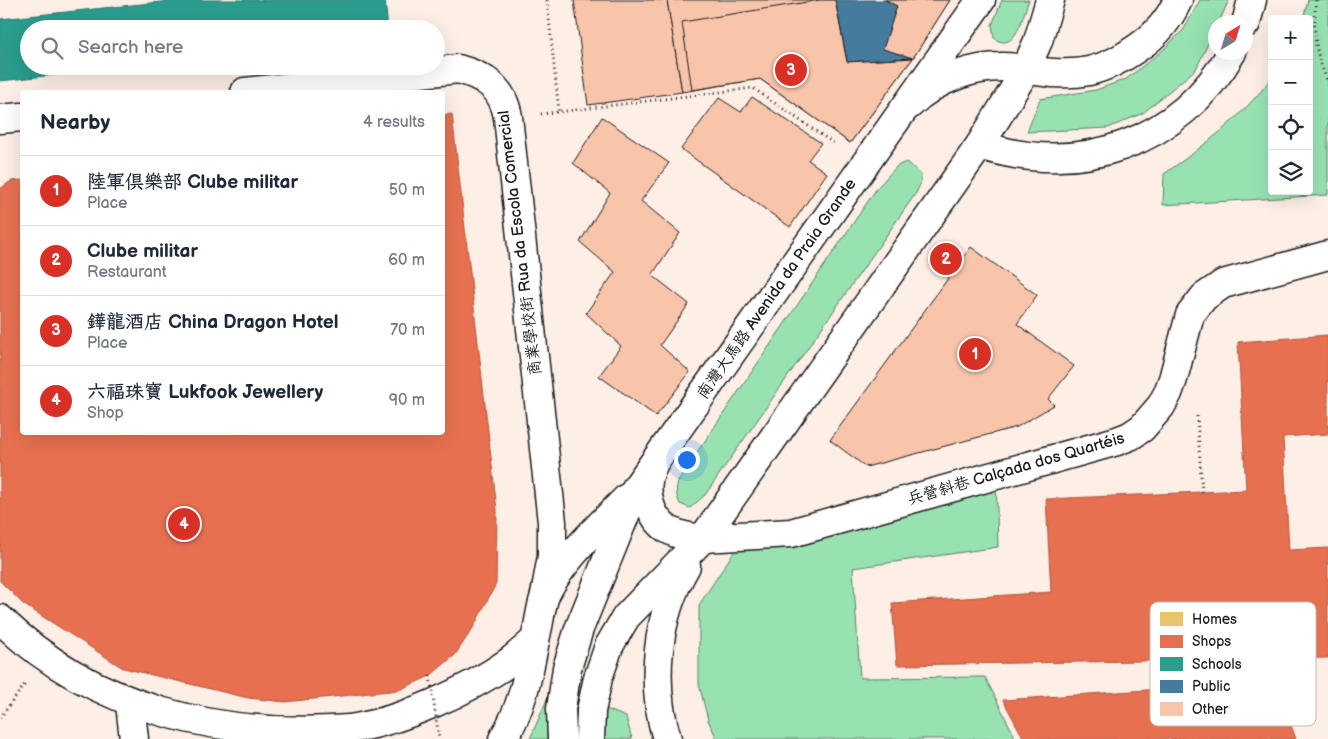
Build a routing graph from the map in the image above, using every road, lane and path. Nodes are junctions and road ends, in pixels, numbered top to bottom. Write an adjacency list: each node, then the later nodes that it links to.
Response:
1 (546, 0): 14 (path)
2 (981, 0): 15 (main road, 南灣大馬路 Avenida da Praia Grande)
3 (1050, 0): 10 (main road)
4 (1178, 0): 10 (main road)
5 (1252, 0): 7 (main road)
6 (1316, 0): 12 (path)
7 (1248, 15)
8 (1227, 60): 19 (main road)
9 (445, 70): 17 (main road, 商業學校街 Rua da Escola Comercial)
10 (1025, 70): 15 (main road); 19 (main road)
11 (402, 75): 13 (main road, 商業學校街 Rua da Escola Comercial)
12 (1328, 82)
13 (264, 90)
14 (559, 112): 17 (path); 20 (path)
15 (899, 116): 20 (main road, 南灣大馬路 Avenida da Praia Grande)
16 (20, 117): 18 (main road)
17 (508, 117): 25 (main road, 商業學校街 Rua da Escola Comercial)
18 (0, 119)
19 (980, 145): 24 (main road)
20 (864, 165): 22 (main road, 南灣大馬路 Avenida da Praia Grande)
21 (1328, 255): 24 (main road, 兵營斜巷 Calçada dos Quartéis)
22 (654, 464): 23 (main road, 南灣大馬路 Avenida da Praia Grande); 24 (main road, 兵營斜巷 Calçada dos Quartéis)
23 (636, 488): 25 (main road); 35 (main road, 南灣大馬路 Avenida da Praia Grande)
24 (702, 539): 36 (main road); 37 (main road)
25 (545, 595): 27 (main road, 商業學校街 Rua da Escola Comercial)
26 (0, 619): 28 (main road)
27 (535, 640): 30 (main road); 34 (main road, 商業學校街 Rua da Escola Comercial)
28 (45, 657): 30 (main road); 31 (path)
29 (430, 676): 33 (path, bridge)
30 (130, 704): 32 (main road)
31 (0, 718)
32 (134, 739)
33 (439, 739)
34 (503, 739)
35 (562, 739)
36 (590, 739)
37 (667, 739)

